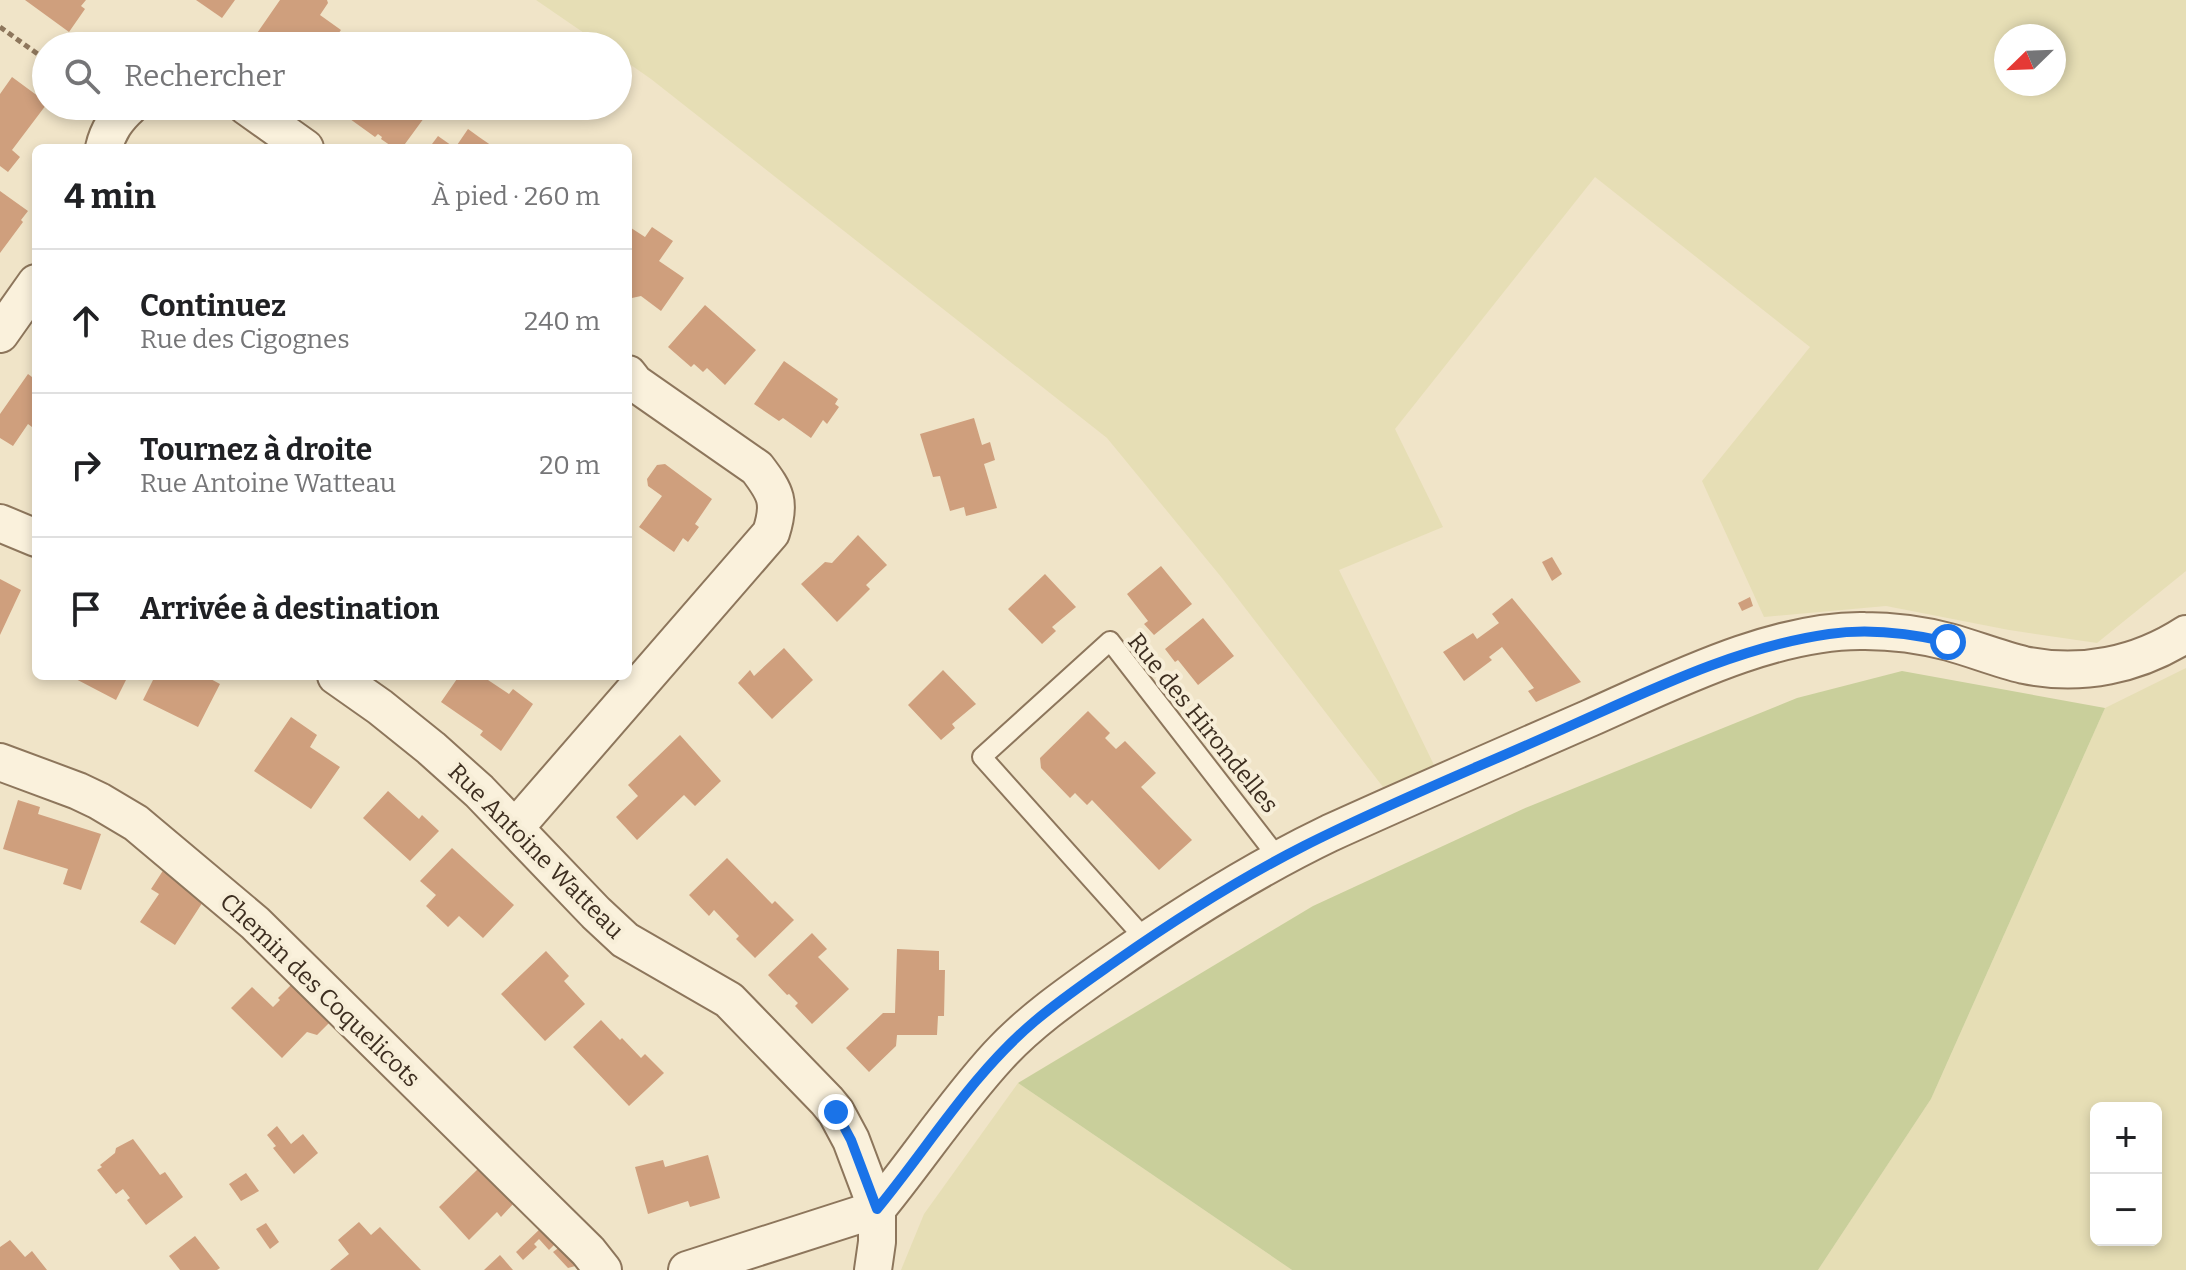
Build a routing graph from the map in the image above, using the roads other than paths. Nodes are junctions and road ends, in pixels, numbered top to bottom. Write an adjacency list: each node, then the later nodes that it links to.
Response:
1 (117, 120): 3 (street)
2 (266, 120): 4 (street)
3 (105, 144)
4 (299, 144)
5 (32, 289): 6 (street)
6 (0, 334)
7 (632, 379): 13 (street)
8 (0, 523): 9 (street)
9 (32, 536)
10 (2186, 634): 14 (street)
11 (342, 680): 13 (street, Rue Antoine Watteau)
12 (0, 762): 17 (street, Chemin des Coquelicots)
13 (515, 828): 16 (street, Rue Antoine Watteau)
14 (1279, 859): 15 (street); 15 (lane, Rue des Hirondelles)
15 (1146, 940): 16 (street)
16 (877, 1209): 18 (street); 19 (street)
17 (603, 1270)
18 (687, 1270)
19 (873, 1270)

